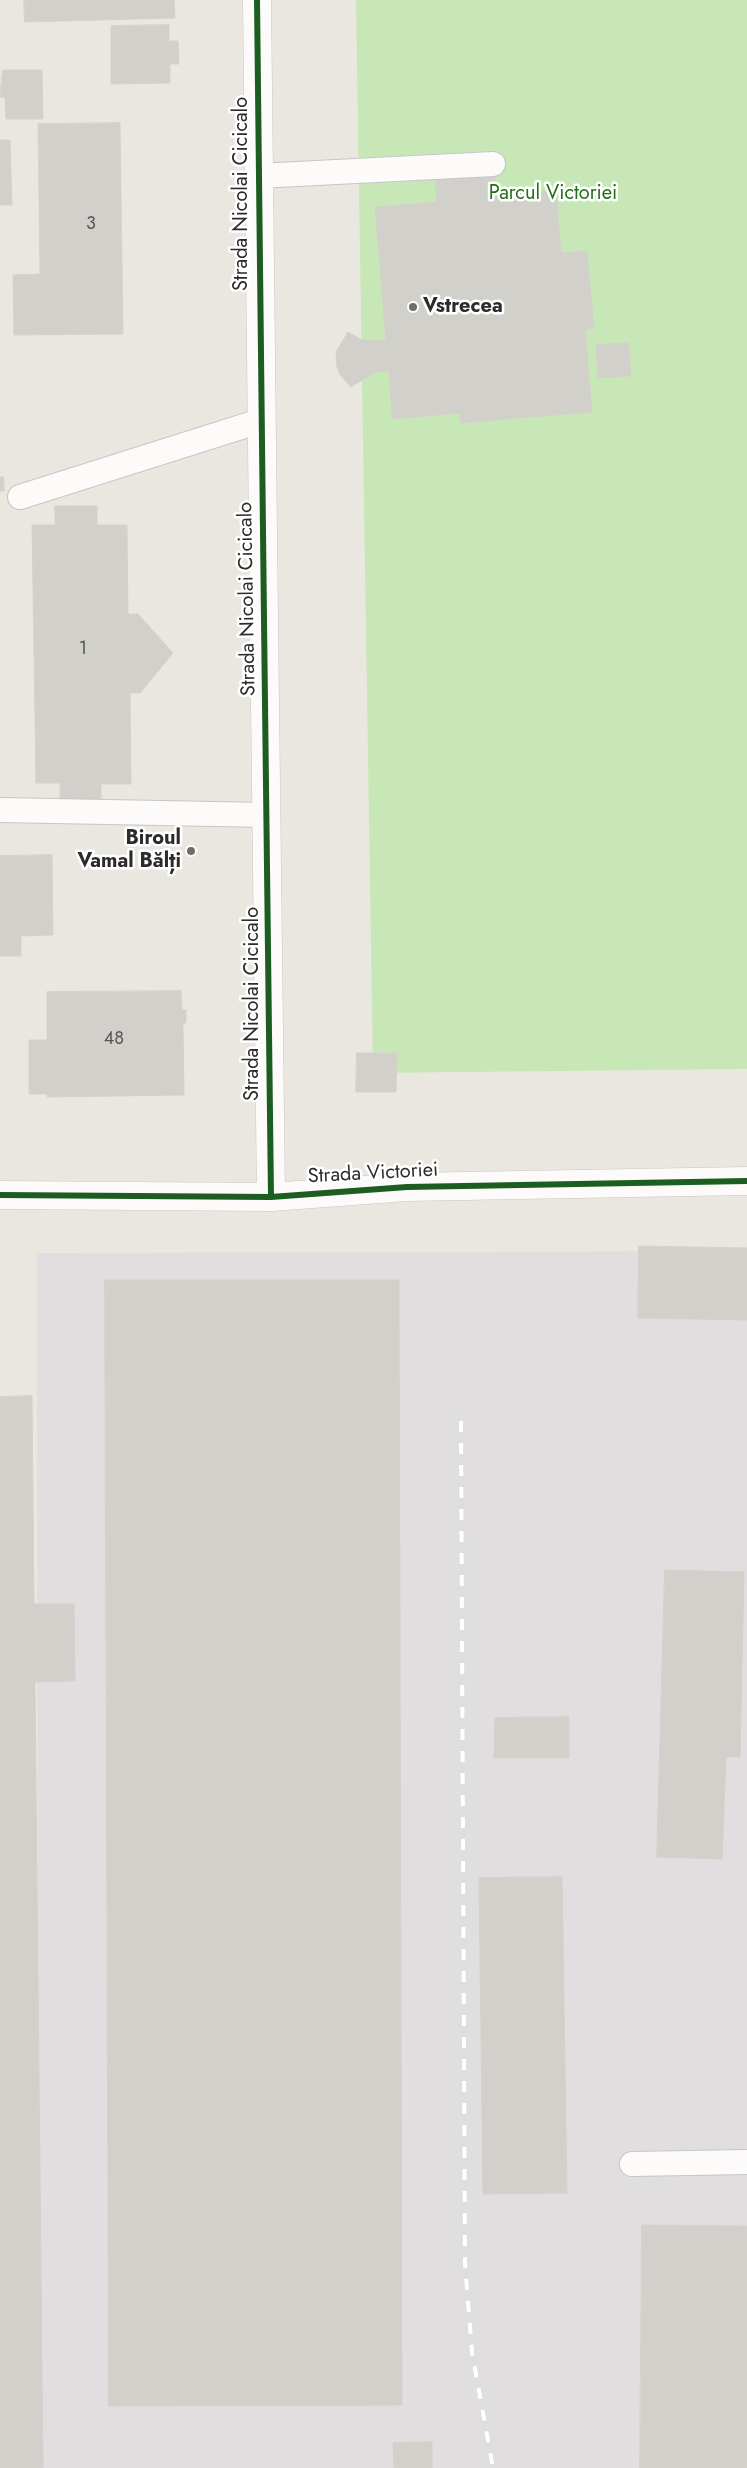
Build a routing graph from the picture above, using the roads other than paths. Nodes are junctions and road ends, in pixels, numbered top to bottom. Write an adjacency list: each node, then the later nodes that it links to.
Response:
1 (257, 0): 3 (street, Strada Nicolai Cicicalo)
2 (493, 164): 3 (lane)
3 (258, 176): 4 (street, Strada Nicolai Cicicalo)
4 (260, 421): 5 (lane); 7 (street, Strada Nicolai Cicicalo)
5 (20, 497)
6 (0, 810): 7 (lane)
7 (268, 815): 10 (street, Strada Nicolai Cicicalo)
8 (747, 1181): 10 (street, Strada Victoriei)
9 (0, 1195): 10 (street, Strada Victoriei)
10 (271, 1197)
11 (747, 2162): 12 (lane)
12 (632, 2164)

